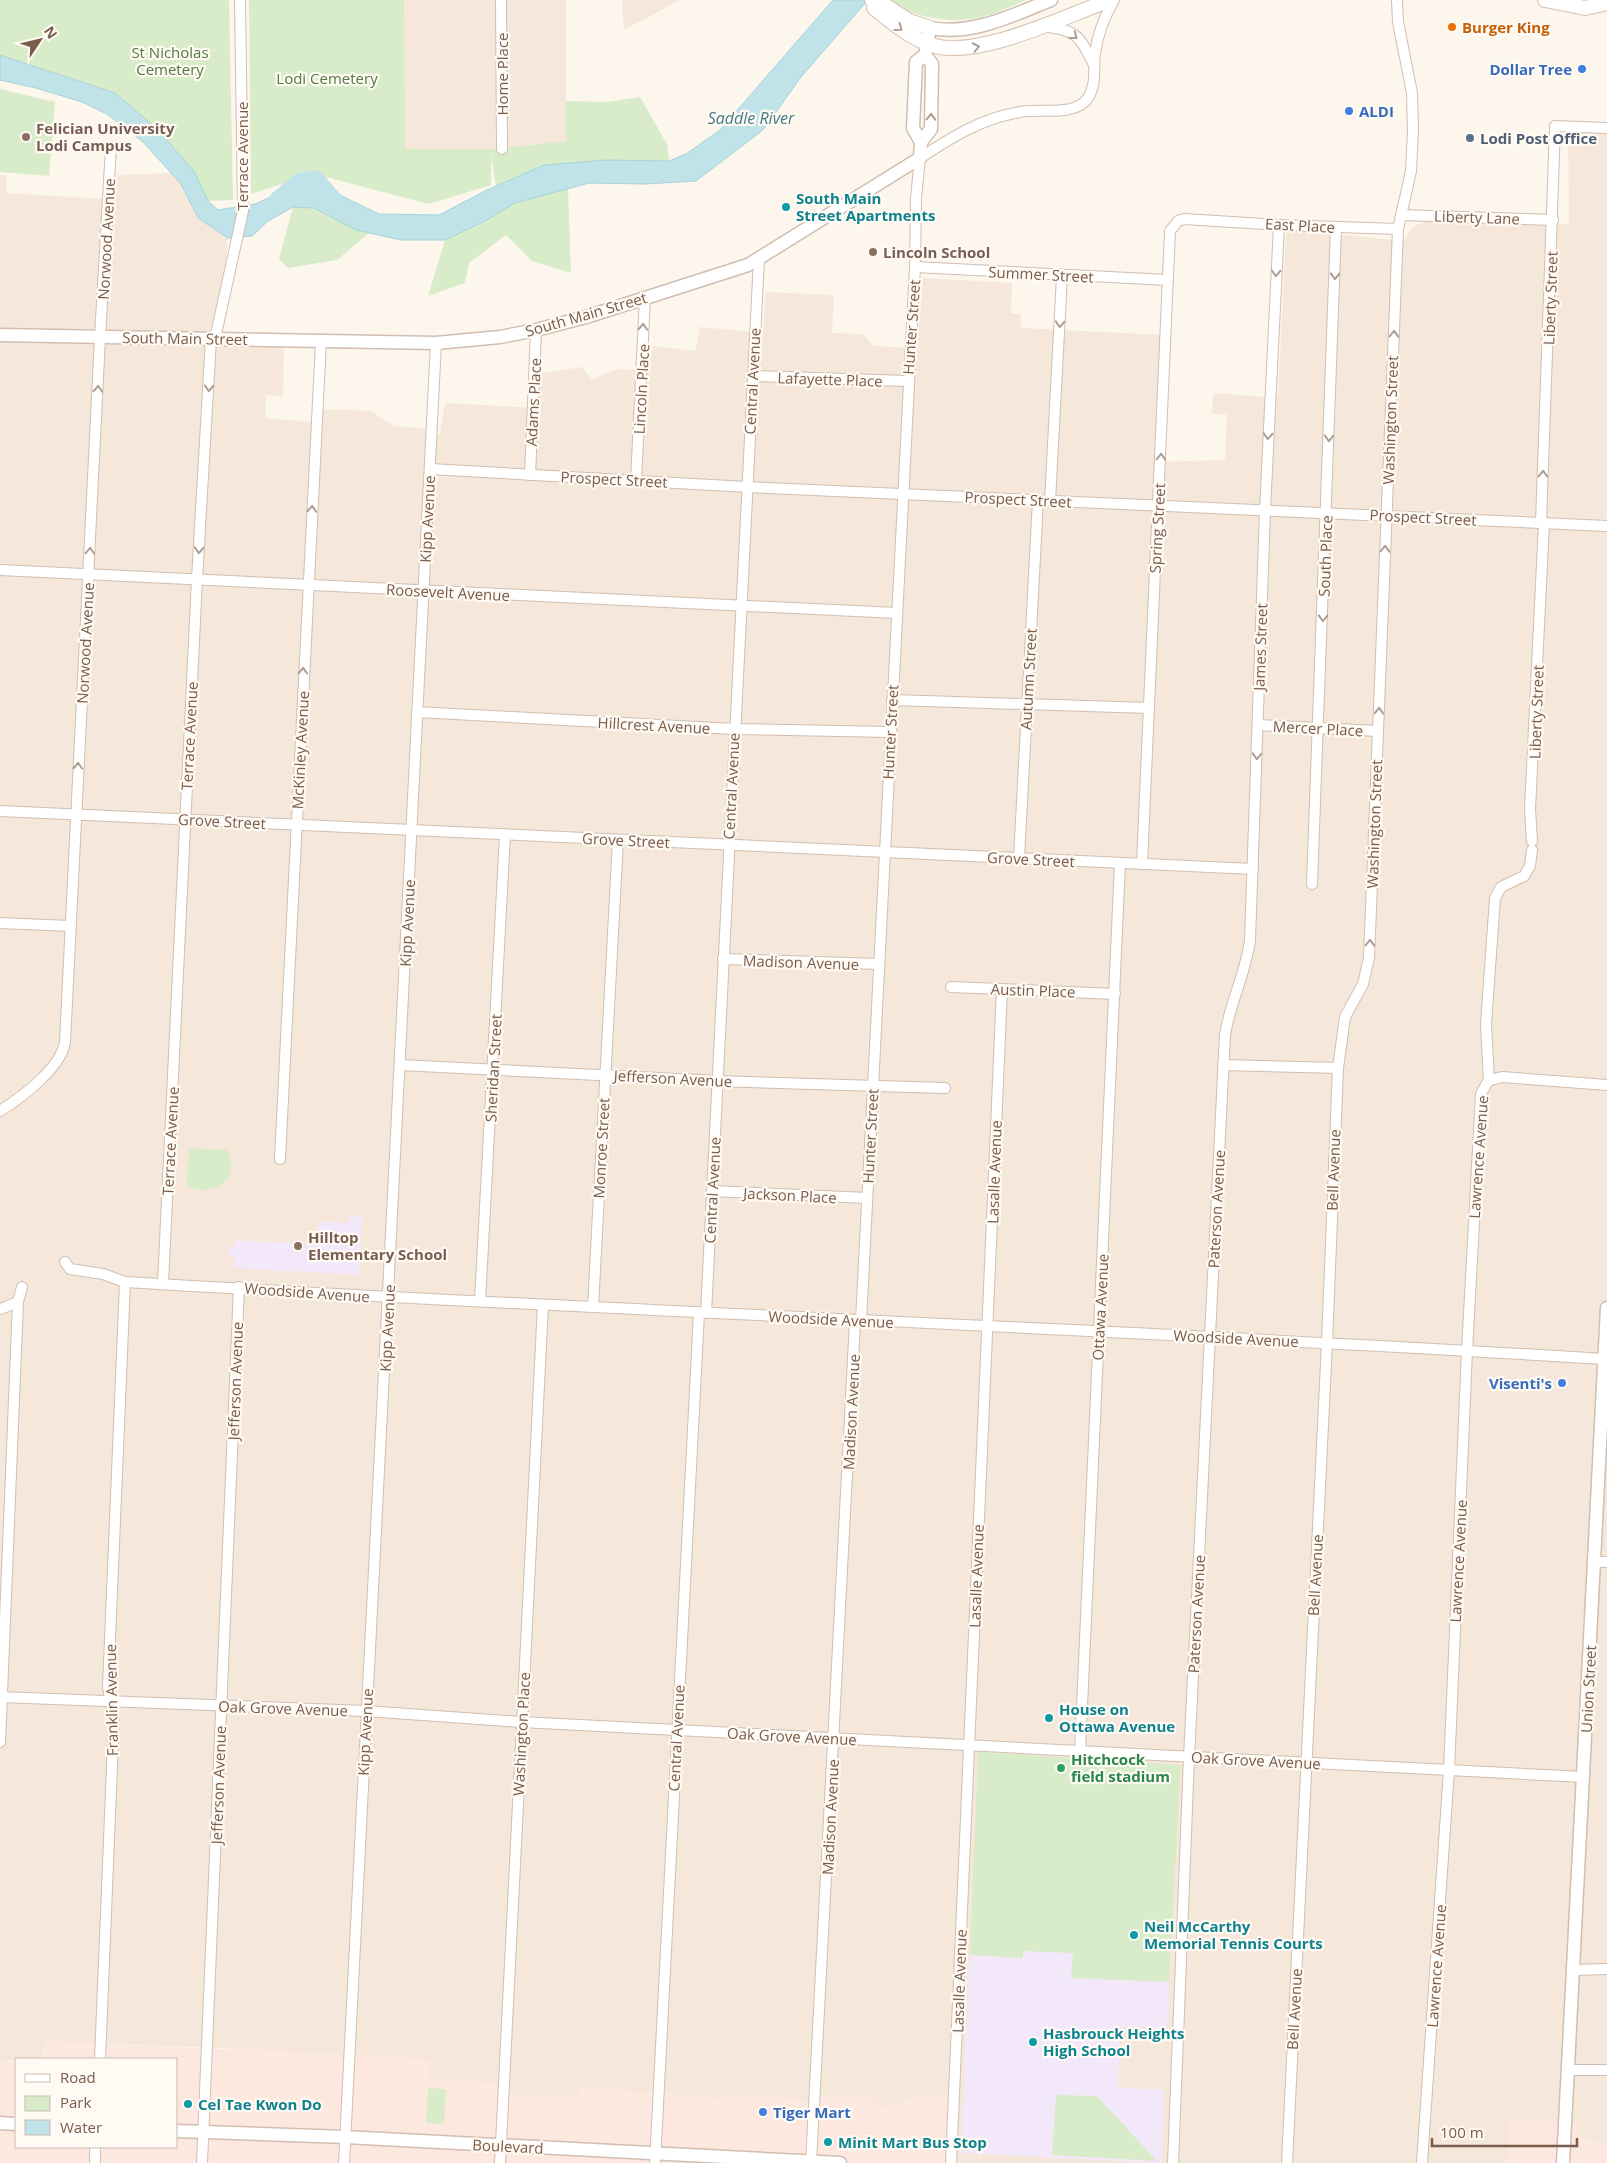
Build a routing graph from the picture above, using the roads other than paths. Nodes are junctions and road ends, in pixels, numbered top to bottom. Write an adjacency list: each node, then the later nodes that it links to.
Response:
1 (240, 0): 33 (street, Terrace Avenue)
2 (501, 0): 17 (street, Home Place)
3 (1051, 0): 11 (street)
4 (1110, 0): 10 (main road)
5 (1114, 0): 13 (street, South Main Street)
6 (1397, 0): 19 (street, Washington Street)
7 (1545, 0): 8 (main road)
8 (1605, 2)
9 (872, 3): 11 (main road); 12 (main road, one-way to 12)
10 (1042, 26): 12 (main road, one-way to 10); 13 (street, one-way to 13)
11 (930, 28): 12 (street, Hunter Street)
12 (926, 49): 15 (street, Hunter Street, one-way to 12); 15 (street, Hunter Street)
13 (1094, 64): 18 (street, South Main Street)
14 (1607, 128): 21 (street, Liberty Street)
15 (921, 142): 18 (street, Hunter Street)
16 (111, 148): 32 (street, Norwood Avenue)
17 (502, 149)
18 (920, 158): 25 (street, South Main Street); 26 (street, Hunter Street)
19 (1401, 215): 21 (street, Liberty Lane); 24 (street, Washington Street)
20 (1203, 220): 22 (street, East Place); 28 (street, Spring Street)
21 (1553, 220): 49 (street, Liberty Street, one-way to 21)
22 (1279, 225): 23 (street, East Place); 46 (street, James Street, one-way to 46)
23 (1336, 227): 24 (street, East Place); 47 (street, South Place, one-way to 47)
24 (1398, 229): 48 (street, Washington Street, one-way to 24)
25 (759, 259): 29 (street, South Main Street); 36 (street, Central Avenue)
26 (914, 267): 27 (street, Summer Street); 37 (street, Hunter Street)
27 (1062, 276): 28 (street, Summer Street); 44 (street, one-way to 44)
28 (1168, 280): 45 (street, Spring Street, one-way to 28)
29 (645, 298): 30 (street, South Main Street); 40 (street, Lincoln Place, one-way to 29)
30 (536, 330): 35 (street, South Main Street); 39 (street, Adams Place)
31 (0, 335): 32 (street, South Main Street)
32 (100, 337): 33 (street, South Main Street); 52 (street, Norwood Avenue, one-way to 32)
33 (213, 339): 34 (street, South Main Street); 53 (street, Terrace Avenue, one-way to 53)
34 (321, 341): 35 (street, South Main Street); 54 (street, McKinley Avenue, one-way to 34)
35 (436, 343): 38 (street, Kipp Avenue)
36 (752, 376): 37 (street, Lafayette Place); 41 (street, Central Avenue)
37 (907, 381): 42 (street, Hunter Street)
38 (430, 469): 39 (street, Prospect Street); 55 (street, Kipp Avenue)
39 (530, 475): 40 (street, Prospect Street)
40 (636, 480): 41 (street, Prospect Street)
41 (746, 487): 42 (street, Prospect Street); 56 (street, Central Avenue)
42 (902, 494): 43 (street, Prospect Street); 57 (street, Hunter Street)
43 (1038, 500): 44 (street, Prospect Street); 59 (street, Autumn Street)
44 (1050, 500): 45 (street, Prospect Street)
45 (1158, 506): 46 (street, Prospect Street); 60 (street, Spring Street)
46 (1265, 510): 47 (street, Prospect Street); 62 (street, James Street)
47 (1327, 513): 48 (street, Prospect Street); 63 (street, South Place, one-way to 63)
48 (1386, 516): 49 (street, Prospect Street); 65 (street, Washington Street, one-way to 48)
49 (1542, 523): 50 (street, Prospect Street); 95 (street, Liberty Street)
50 (1607, 526)
51 (0, 570): 52 (street, Roosevelt Avenue)
52 (89, 574): 53 (street, Roosevelt Avenue); 68 (street, Norwood Avenue, one-way to 52)
53 (197, 580): 54 (street, Roosevelt Avenue); 69 (street, Terrace Avenue)
54 (307, 585): 55 (street, Roosevelt Avenue); 70 (street, McKinley Avenue, one-way to 54)
55 (424, 590): 56 (street, Roosevelt Avenue); 61 (street, Kipp Avenue)
56 (740, 606): 57 (street, Roosevelt Avenue); 64 (street, Central Avenue)
57 (896, 613): 58 (street, Hunter Street)
58 (892, 700): 59 (street); 66 (street, Hunter Street)
59 (1027, 704): 60 (street); 76 (street, Autumn Street)
60 (1149, 708): 78 (street, Spring Street)
61 (418, 712): 64 (street, Hillcrest Avenue); 71 (street, Kipp Avenue)
62 (1258, 725): 63 (street, Mercer Place); 79 (street, James Street, one-way to 79)
63 (1318, 728): 65 (street, Mercer Place); 80 (street, South Place)
64 (734, 729): 66 (street, Hillcrest Avenue); 74 (street, Central Avenue)
65 (1378, 731): 87 (street, Washington Street, one-way to 65)
66 (890, 732): 75 (street, Hunter Street)
67 (0, 811): 68 (street, Grove Street)
68 (76, 814): 69 (street, Grove Street); 82 (street, Norwood Avenue)
69 (185, 820): 70 (street, Grove Street); 105 (street, Terrace Avenue)
70 (296, 825): 71 (street, Grove Street); 100 (street, McKinley Avenue)
71 (412, 830): 72 (street, Grove Street); 89 (street, Kipp Avenue)
72 (505, 835): 73 (street, Grove Street); 92 (street, Sheridan Street)
73 (618, 840): 74 (street, Grove Street); 93 (street, Monroe Street)
74 (729, 845): 75 (street, Grove Street); 83 (street, Central Avenue)
75 (884, 852): 76 (street, Grove Street); 84 (street, Hunter Street)
76 (1018, 858): 77 (street, Grove Street)
77 (1120, 863): 78 (street, Grove Street); 88 (street, Ottawa Avenue)
78 (1142, 864): 79 (street, Grove Street)
79 (1253, 869): 90 (street, James Street)
80 (1312, 884)
81 (0, 923): 82 (street)
82 (70, 926): 99 (street, Norwood Avenue)
83 (723, 959): 84 (street, Madison Avenue); 94 (street, Central Avenue)
84 (879, 964): 97 (street, Hunter Street)
85 (951, 987): 86 (street, Austin Place)
86 (1002, 989): 88 (street, Austin Place); 117 (street, Lasalle Avenue)
87 (1359, 990): 91 (street, Bell Avenue)
88 (1115, 994): 118 (street, Ottawa Avenue)
89 (400, 1065): 92 (street, Jefferson Avenue); 108 (street, Kipp Avenue)
90 (1223, 1065): 91 (street); 119 (street, Paterson Avenue)
91 (1338, 1068): 120 (street, Bell Avenue)
92 (493, 1069): 93 (street, Jefferson Avenue); 109 (street, Sheridan Street)
93 (605, 1075): 94 (street, Jefferson Avenue); 112 (street, Monroe Street)
94 (718, 1081): 97 (street, Jefferson Avenue); 101 (street, Central Avenue)
95 (1489, 1081): 96 (street, Lawrence Avenue); 121 (street, Lawrence Avenue)
96 (1607, 1085)
97 (873, 1086): 98 (street, Jefferson Avenue); 102 (street, Hunter Street)
98 (945, 1088)
99 (0, 1111)
100 (280, 1160)
101 (712, 1191): 102 (street, Jackson Place); 115 (street, Central Avenue)
102 (867, 1198): 116 (street, Hunter Street)
103 (65, 1262): 104 (street, Woodside Avenue)
104 (125, 1282): 105 (street, Woodside Avenue); 127 (street, Franklin Avenue)
105 (163, 1283): 107 (street, Woodside Avenue)
106 (22, 1287): 110 (street)
107 (239, 1287): 108 (street, Woodside Avenue); 128 (street, Jefferson Avenue)
108 (389, 1297): 109 (street, Woodside Avenue); 129 (street, Kipp Avenue)
109 (480, 1301): 111 (street, Woodside Avenue)
110 (18, 1302): 114 (street); 126 (street)
111 (543, 1304): 112 (street, Woodside Avenue); 130 (street, Washington Place)
112 (593, 1307): 115 (street, Woodside Avenue)
113 (1607, 1308): 122 (street, Union Street)
114 (0, 1309)
115 (703, 1313): 116 (street, Woodside Avenue); 131 (street, Central Avenue)
116 (858, 1321): 117 (street, Woodside Avenue); 132 (street, Madison Avenue)
117 (987, 1327): 118 (street, Woodside Avenue); 134 (street, Lasalle Avenue)
118 (1099, 1331): 119 (street, Woodside Avenue); 135 (street, Ottawa Avenue)
119 (1210, 1337): 120 (street, Woodside Avenue); 136 (street, Paterson Avenue)
120 (1327, 1343): 121 (street, Woodside Avenue); 137 (street, Bell Avenue)
121 (1467, 1351): 122 (street, Woodside Avenue); 138 (street, Lawrence Avenue)
122 (1604, 1359): 123 (street, Union Street)
123 (1605, 1377): 124 (street, Union Street)
124 (1603, 1475): 125 (street, Union Street)
125 (1601, 1562): 139 (street, Union Street)
126 (1, 1698): 127 (street, Oak Grove Avenue); 133 (street)
127 (112, 1703): 128 (street, Oak Grove Avenue); 142 (street, Franklin Avenue)
128 (222, 1706): 129 (street, Oak Grove Avenue); 148 (street, Jefferson Avenue)
129 (366, 1711): 130 (street, Oak Grove Avenue); 149 (street, Kipp Avenue)
130 (521, 1722): 131 (street, Oak Grove Avenue); 150 (street, Washington Place)
131 (677, 1730): 132 (street, Oak Grove Avenue); 152 (street, Central Avenue)
132 (835, 1738): 134 (street, Oak Grove Avenue); 153 (street, Madison Avenue)
133 (0, 1742)
134 (969, 1745): 135 (street, Oak Grove Avenue); 159 (street, Lasalle Avenue)
135 (1080, 1751): 136 (street, Oak Grove Avenue)
136 (1189, 1757): 137 (street, Oak Grove Avenue); 160 (street, Paterson Avenue)
137 (1306, 1762): 138 (street, Oak Grove Avenue); 161 (street, Bell Avenue)
138 (1448, 1770): 139 (street, Oak Grove Avenue); 162 (street, Lawrence Avenue)
139 (1584, 1777): 141 (street, Union Street)
140 (1607, 1969): 141 (street)
141 (1574, 1970): 143 (street, Union Street)
142 (100, 2058)
143 (1568, 2070): 144 (street); 163 (street, Union Street)
144 (1607, 2070)
145 (0, 2123): 146 (street)
146 (15, 2124)
147 (178, 2131): 148 (street, Boulevard)
148 (204, 2132): 149 (street, Boulevard); 155 (street, Jefferson Avenue)
149 (346, 2137): 150 (street, Boulevard); 156 (street, Kipp Avenue)
150 (500, 2146): 152 (street, Boulevard); 157 (street, Washington Place)
151 (95, 2148): 154 (street)
152 (655, 2158): 153 (street, Boulevard)
153 (811, 2162): 158 (street, Boulevard)
154 (95, 2163)
155 (202, 2163)
156 (344, 2163)
157 (500, 2163)
158 (840, 2163)
159 (951, 2163)
160 (1173, 2163)
161 (1287, 2163)
162 (1422, 2163)
163 (1563, 2163)

